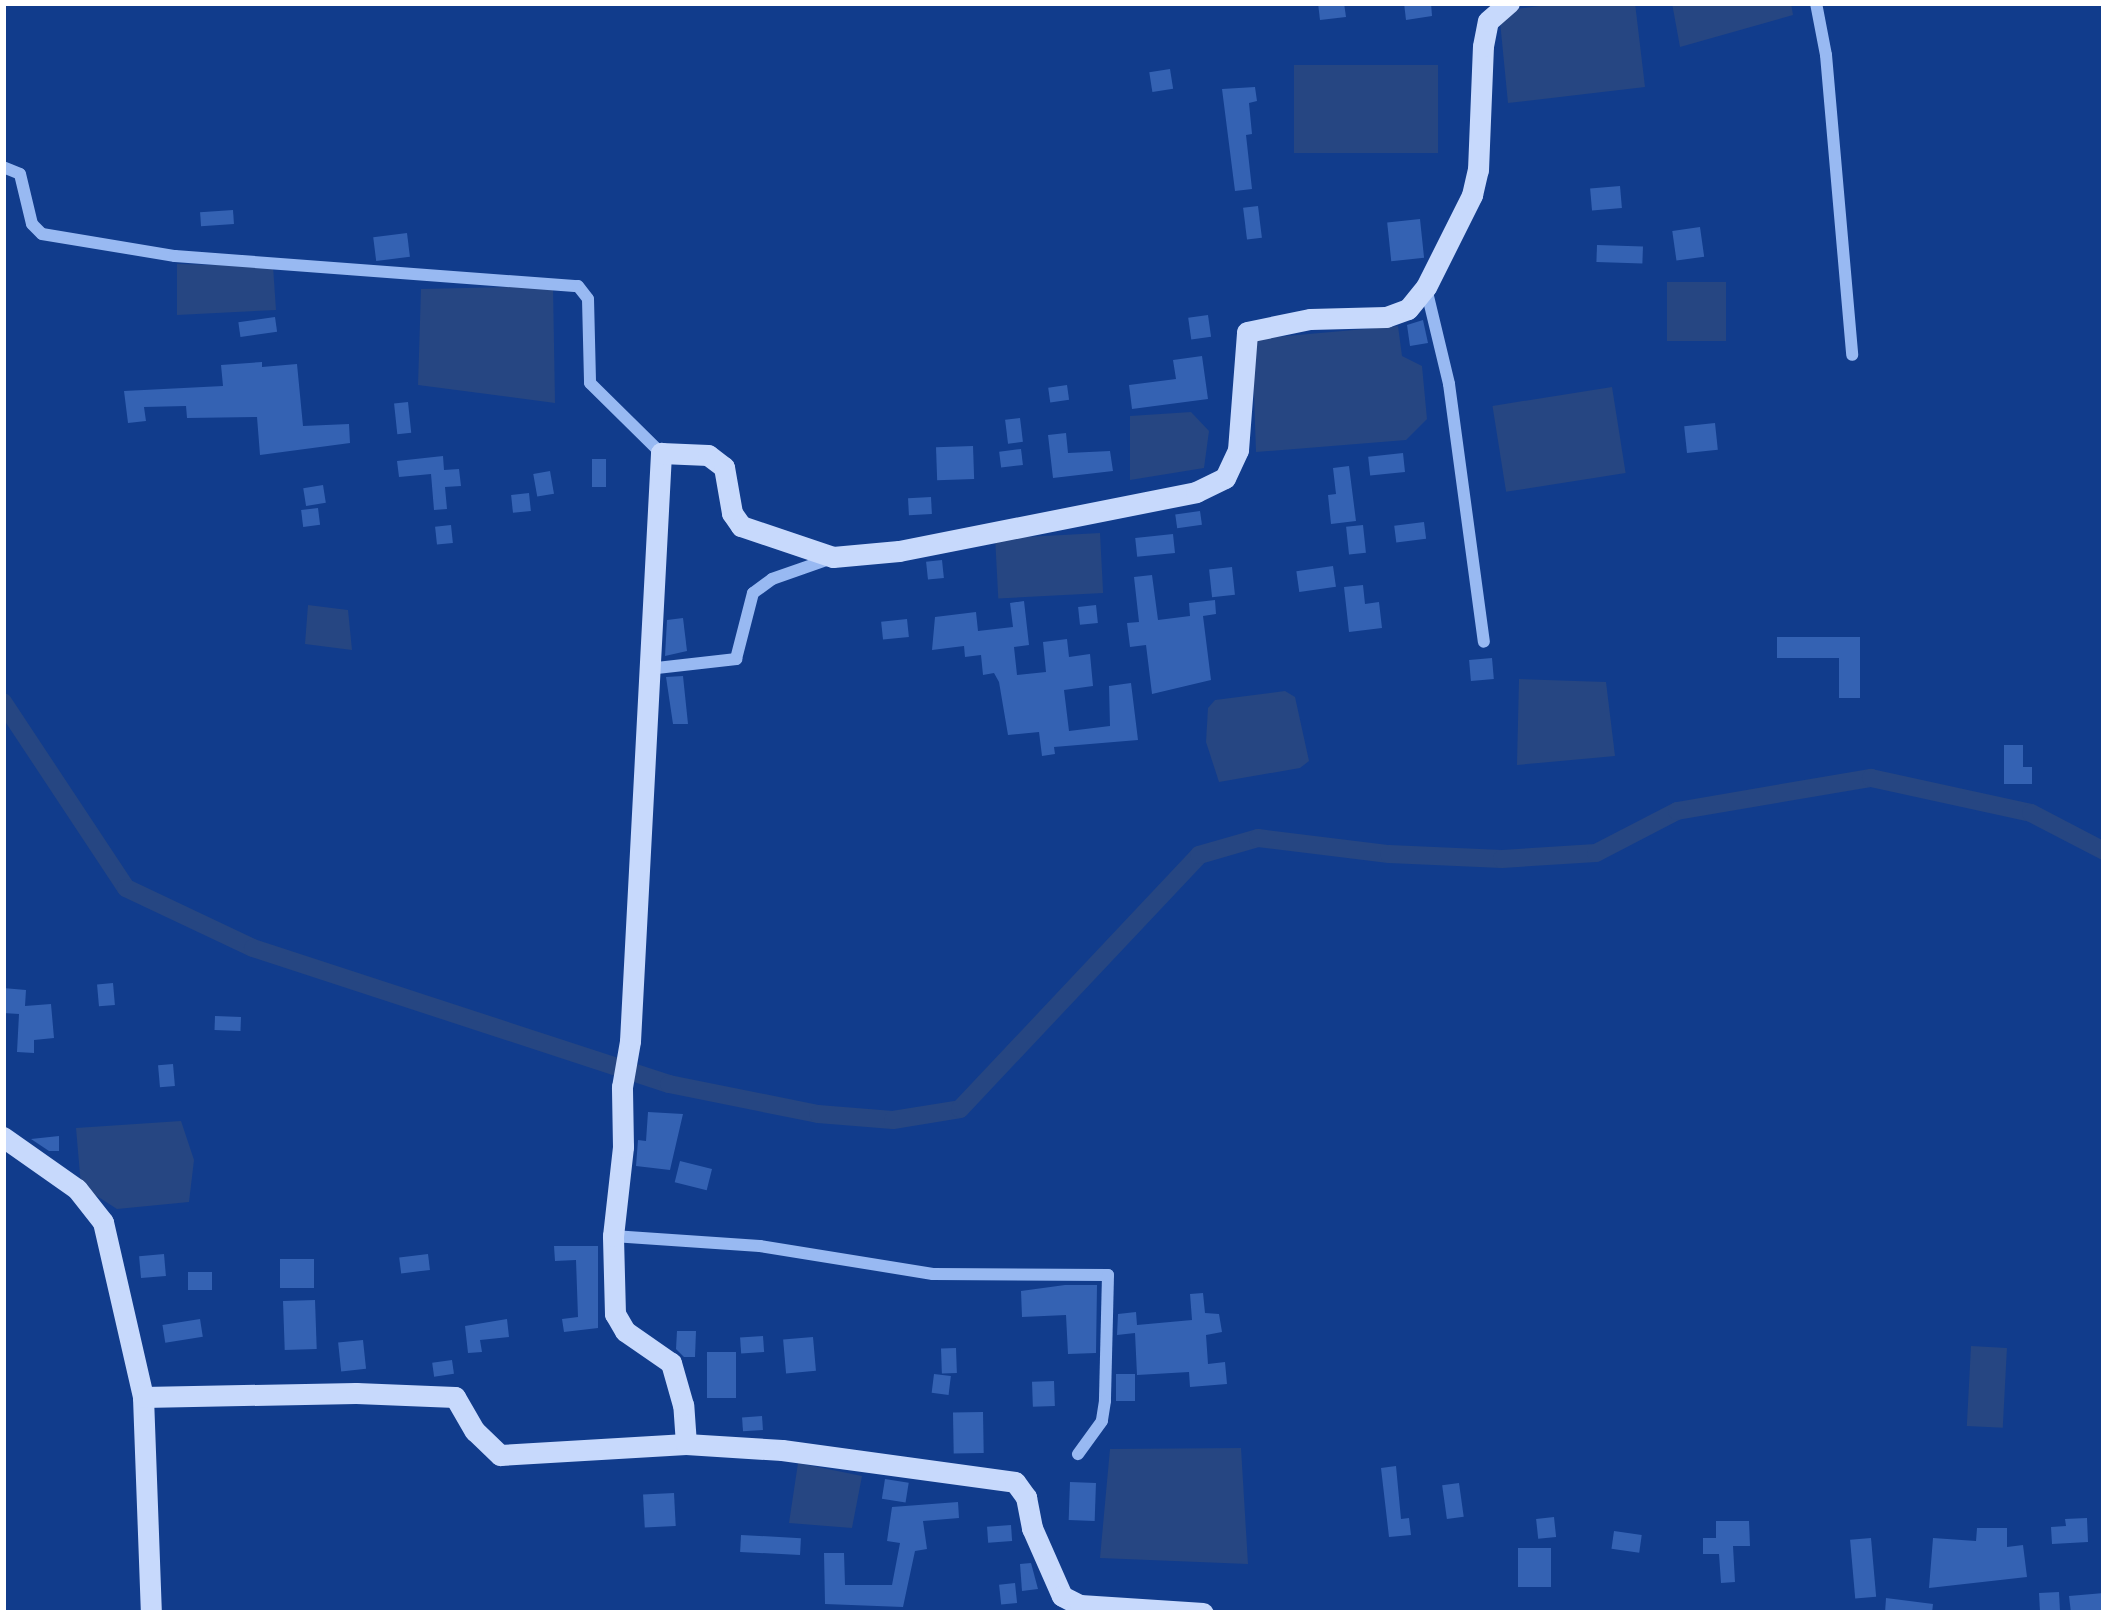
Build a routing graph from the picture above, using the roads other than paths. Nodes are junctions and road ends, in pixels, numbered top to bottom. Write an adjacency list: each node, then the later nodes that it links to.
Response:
1 (1509, 3): 4 (main road)
2 (1816, 3): 5 (street)
3 (3, 167): 6 (street)
4 (1426, 287): 7 (main road); 8 (street)
5 (1852, 355)
6 (661, 453): 7 (main road); 9 (main road)
7 (833, 557): 9 (street)
8 (1484, 642)
9 (648, 669): 11 (main road)
10 (3, 1137): 12 (main road)
11 (613, 1236): 13 (main road); 14 (street)
12 (143, 1397): 13 (main road); 15 (main road)
13 (686, 1444): 16 (main road)
14 (1078, 1454)
15 (151, 1613)
16 (1203, 1613)

